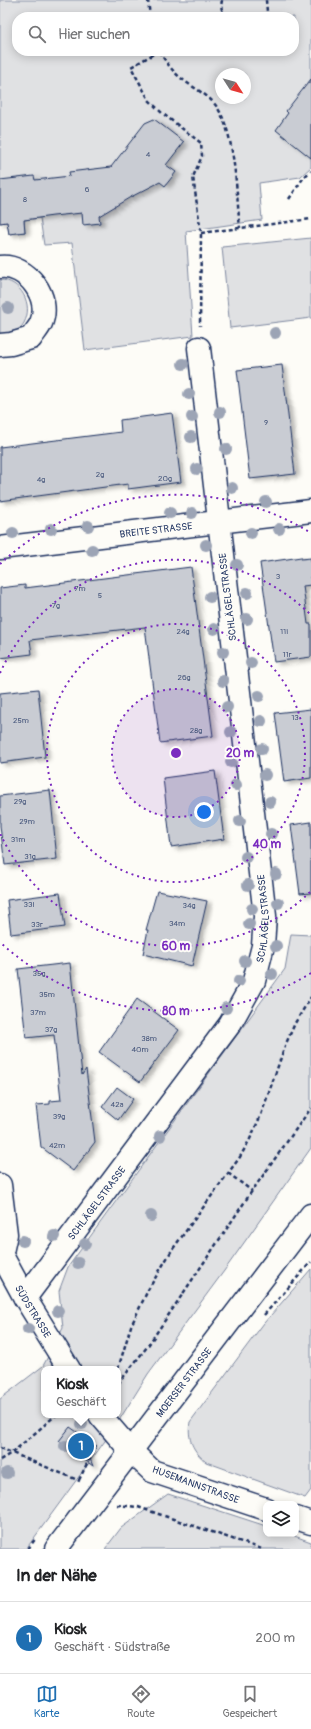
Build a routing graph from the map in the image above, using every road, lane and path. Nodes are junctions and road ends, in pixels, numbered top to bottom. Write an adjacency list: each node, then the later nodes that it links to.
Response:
1 (148, 0): 4 (path)
2 (222, 0): 5 (path)
3 (266, 0): 6 (path)
4 (149, 12)
5 (223, 12)
6 (267, 12)
7 (150, 56): 13 (path)
8 (162, 56): 12 (path)
9 (311, 171): 10 (path)
10 (289, 198)
11 (311, 219): 12 (path)
12 (240, 228): 13 (path)
13 (201, 233): 16 (path)
14 (0, 267): 15 (street)
15 (0, 345)
16 (199, 348): 18 (street, SCHLÄGELSTRASSE)
17 (311, 511): 18 (street, BREITE STRASSE)
18 (218, 522): 19 (street, BREITE STRASSE); 27 (street, SCHLÄGELSTRASSE)
19 (0, 548)
20 (311, 997): 22 (path)
21 (311, 1108): 24 (path)
22 (228, 1173): 24 (path); 29 (path)
23 (0, 1185): 26 (street)
24 (252, 1191): 30 (path)
25 (311, 1215): 34 (street, MOERSER STRASSE)
26 (1, 1252): 27 (street, SÜDSTRASSE)
27 (25, 1298): 28 (street, SÜDSTRASSE)
28 (67, 1366)
29 (119, 1366)
30 (121, 1380)
31 (53, 1418): 35 (path)
32 (103, 1419): 34 (street); 37 (path)
33 (0, 1448): 35 (path)
34 (131, 1451): 39 (street, MOERSER STRASSE); 40 (street, HUSEMANNSTRASSE)
35 (13, 1452): 36 (path); 37 (path)
36 (0, 1460)
37 (79, 1480): 38 (path); 39 (path)
38 (74, 1487)
39 (98, 1494): 45 (street, MOERSER STRASSE); 46 (path)
40 (263, 1508)
41 (299, 1519): 42 (street)
42 (311, 1523)
43 (37, 1536): 44 (path)
44 (28, 1549)
45 (56, 1549)
46 (262, 1549)

